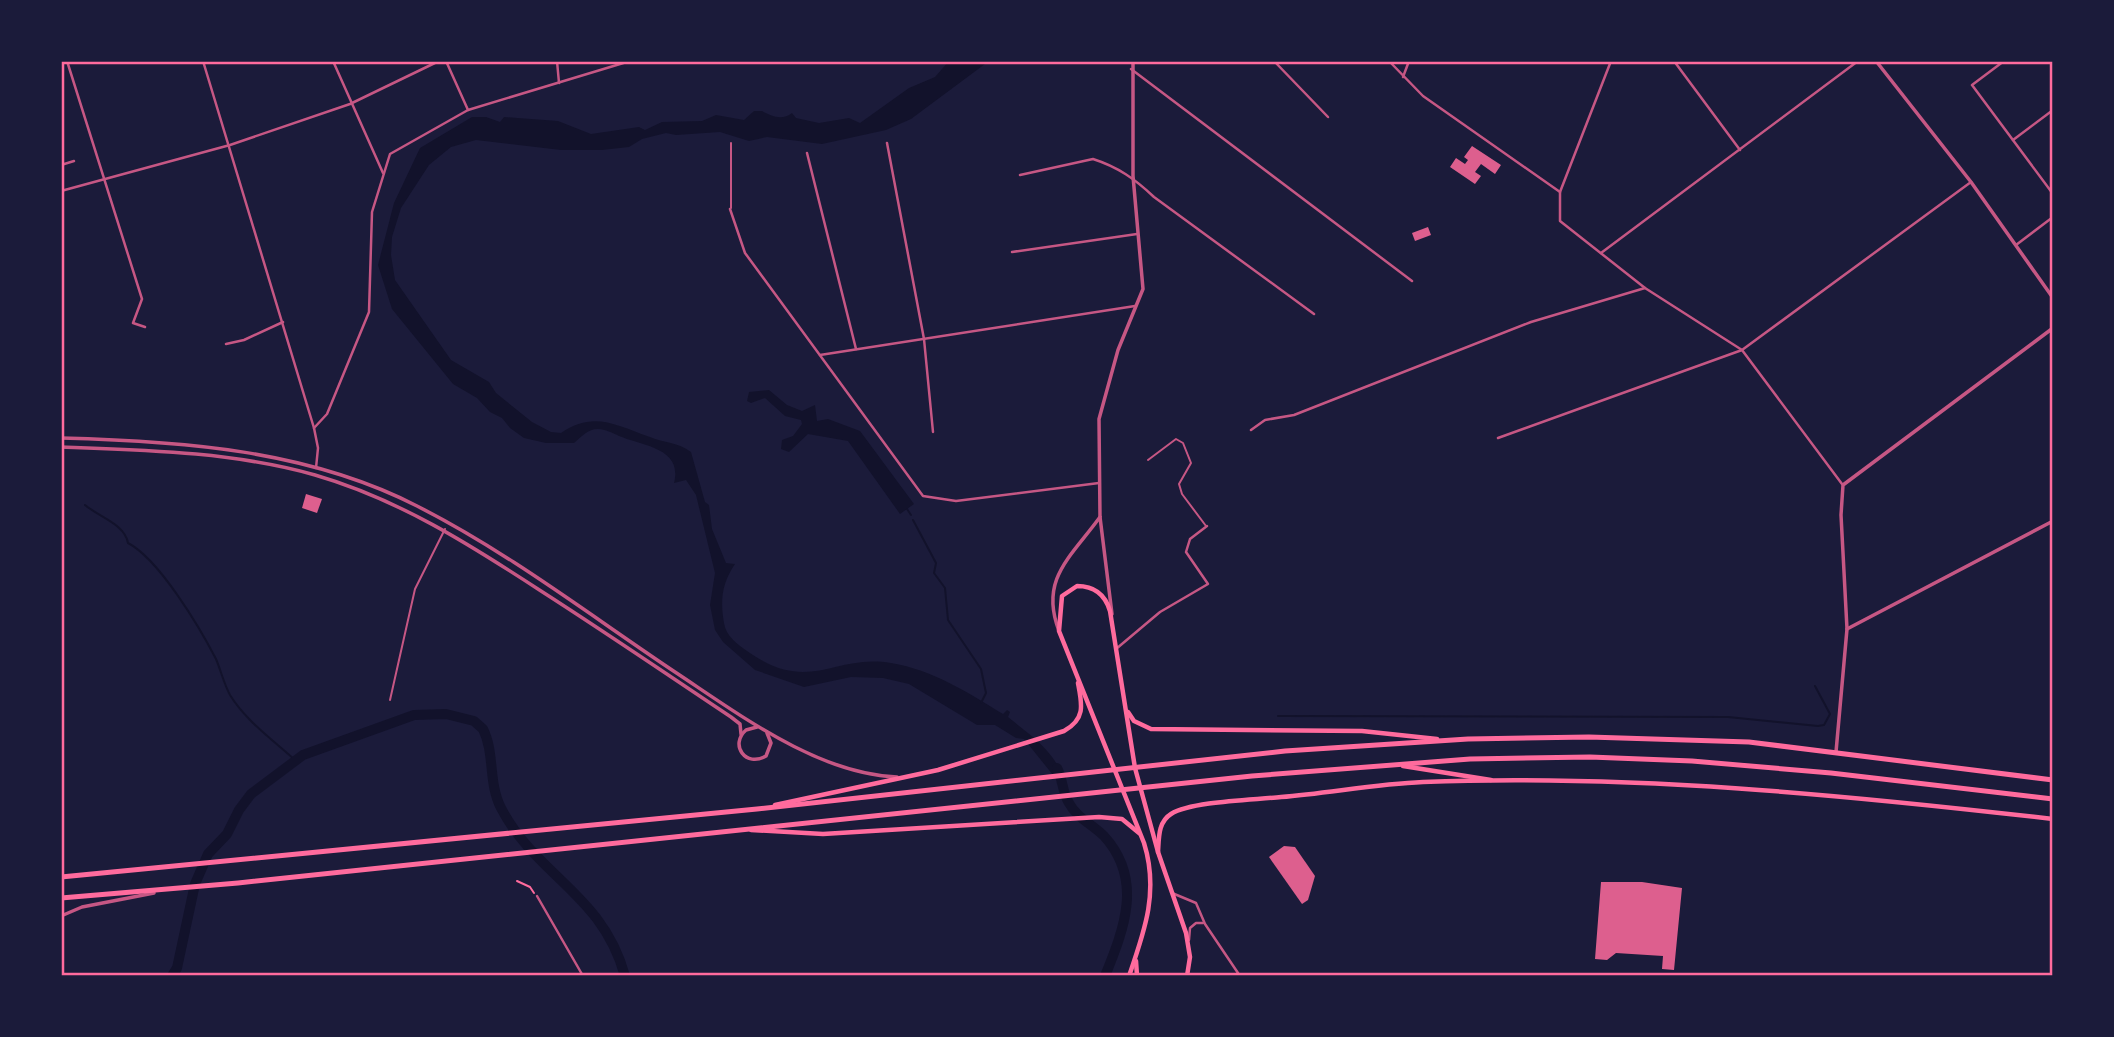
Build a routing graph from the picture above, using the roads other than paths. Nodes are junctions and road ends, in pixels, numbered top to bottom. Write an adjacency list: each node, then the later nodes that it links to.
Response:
1 (67, 61): 35 (street)
2 (204, 61): 27 (street)
3 (333, 61): 20 (street)
4 (439, 61): 20 (street)
5 (446, 61): 21 (street)
6 (557, 61): 19 (street)
7 (630, 61): 19 (street)
8 (1133, 61): 17 (street)
9 (1274, 61): 23 (street)
10 (1389, 61): 18 (street)
11 (1409, 61): 18 (street)
12 (1611, 61): 38 (street)
13 (1674, 61): 28 (street)
14 (1858, 61): 28 (street)
15 (1876, 61): 36 (street)
16 (2004, 61): 24 (street)
17 (1131, 69): 34 (street); 46 (street)
18 (1403, 77): 38 (street)
19 (559, 83): 21 (street)
20 (350, 103): 27 (street); 32 (street)
21 (468, 110): 32 (street)
22 (2053, 110): 24 (street)
23 (1328, 117)
24 (2013, 140): 39 (street)
25 (731, 143): 40 (lane)
26 (887, 143): 54 (street)
27 (230, 145): 35 (street); 51 (street)
28 (1740, 150): 45 (street)
29 (807, 153): 56 (street)
30 (74, 161): 31 (street)
31 (61, 165)
32 (383, 173): 59 (street)
33 (1020, 175): 34 (street)
34 (1133, 176): 42 (street); 50 (street)
35 (105, 178): 37 (street); 52 (street)
36 (1970, 182): 43 (street); 57 (street)
37 (61, 191)
38 (1560, 192): 45 (street)
39 (2053, 194)
40 (730, 209): 58 (street)
41 (2053, 217): 43 (street)
42 (1139, 233): 44 (street); 49 (street)
43 (2014, 246): 48 (street)
44 (1012, 252)
45 (1601, 253): 47 (street)
46 (1412, 281)
47 (1646, 288): 57 (street); 60 (street)
48 (2053, 298)
49 (1138, 305): 54 (street); 67 (street)
50 (1314, 314)
51 (283, 322): 55 (street); 59 (street)
52 (145, 327)
53 (2053, 328): 68 (street)
54 (924, 339): 56 (street); 61 (street)
55 (226, 344)
56 (856, 349): 58 (street)
57 (1742, 350): 63 (street); 68 (street)
58 (819, 355): 67 (street)
59 (314, 428): 66 (street)
60 (1251, 430)
61 (933, 432)
62 (61, 438): 66 (street)
63 (1498, 439)
64 (61, 447): 72 (street)
65 (1148, 460): 71 (lane)
66 (316, 468): 80 (street)
67 (1099, 483): 69 (street)
68 (1843, 485): 74 (street)
69 (1100, 517): 73 (street); 75 (street)
70 (2053, 521): 74 (street)
71 (1207, 526): 76 (street)
72 (444, 529): 79 (lane); 81 (street)
73 (1113, 623): 75 (main road); 76 (main road)
74 (1847, 629): 83 (street)
75 (1059, 631): 77 (main road)
76 (1116, 649): 78 (main road)
77 (1076, 671): 85 (main road); 92 (main road)
78 (1124, 698): 82 (main road); 93 (main road)
79 (390, 700)
80 (761, 729): 81 (street); 81 (street); 85 (street)
81 (741, 734)
82 (1446, 740): 83 (highway); 89 (highway)
83 (1836, 752): 86 (highway)
84 (1392, 764): 87 (main road); 88 (highway); 91 (highway)
85 (899, 777): 89 (main road)
86 (2053, 780)
87 (1504, 782): 90 (main road); 93 (main road)
88 (2053, 800)
89 (757, 809): 94 (highway)
90 (2053, 819)
91 (745, 830): 92 (main road); 95 (highway)
92 (1144, 843): 102 (main road)
93 (1158, 852): 96 (main road)
94 (61, 877)
95 (168, 890): 98 (highway); 99 (street)
96 (1172, 892): 100 (street); 101 (main road)
97 (537, 896): 103 (street)
98 (61, 898)
99 (61, 916)
100 (1205, 924): 101 (street); 107 (street)
101 (1190, 951): 106 (main road)
102 (1136, 957): 104 (main road); 105 (main road)
103 (583, 976)
104 (1129, 976)
105 (1137, 976)
106 (1187, 976)
107 (1240, 976)

